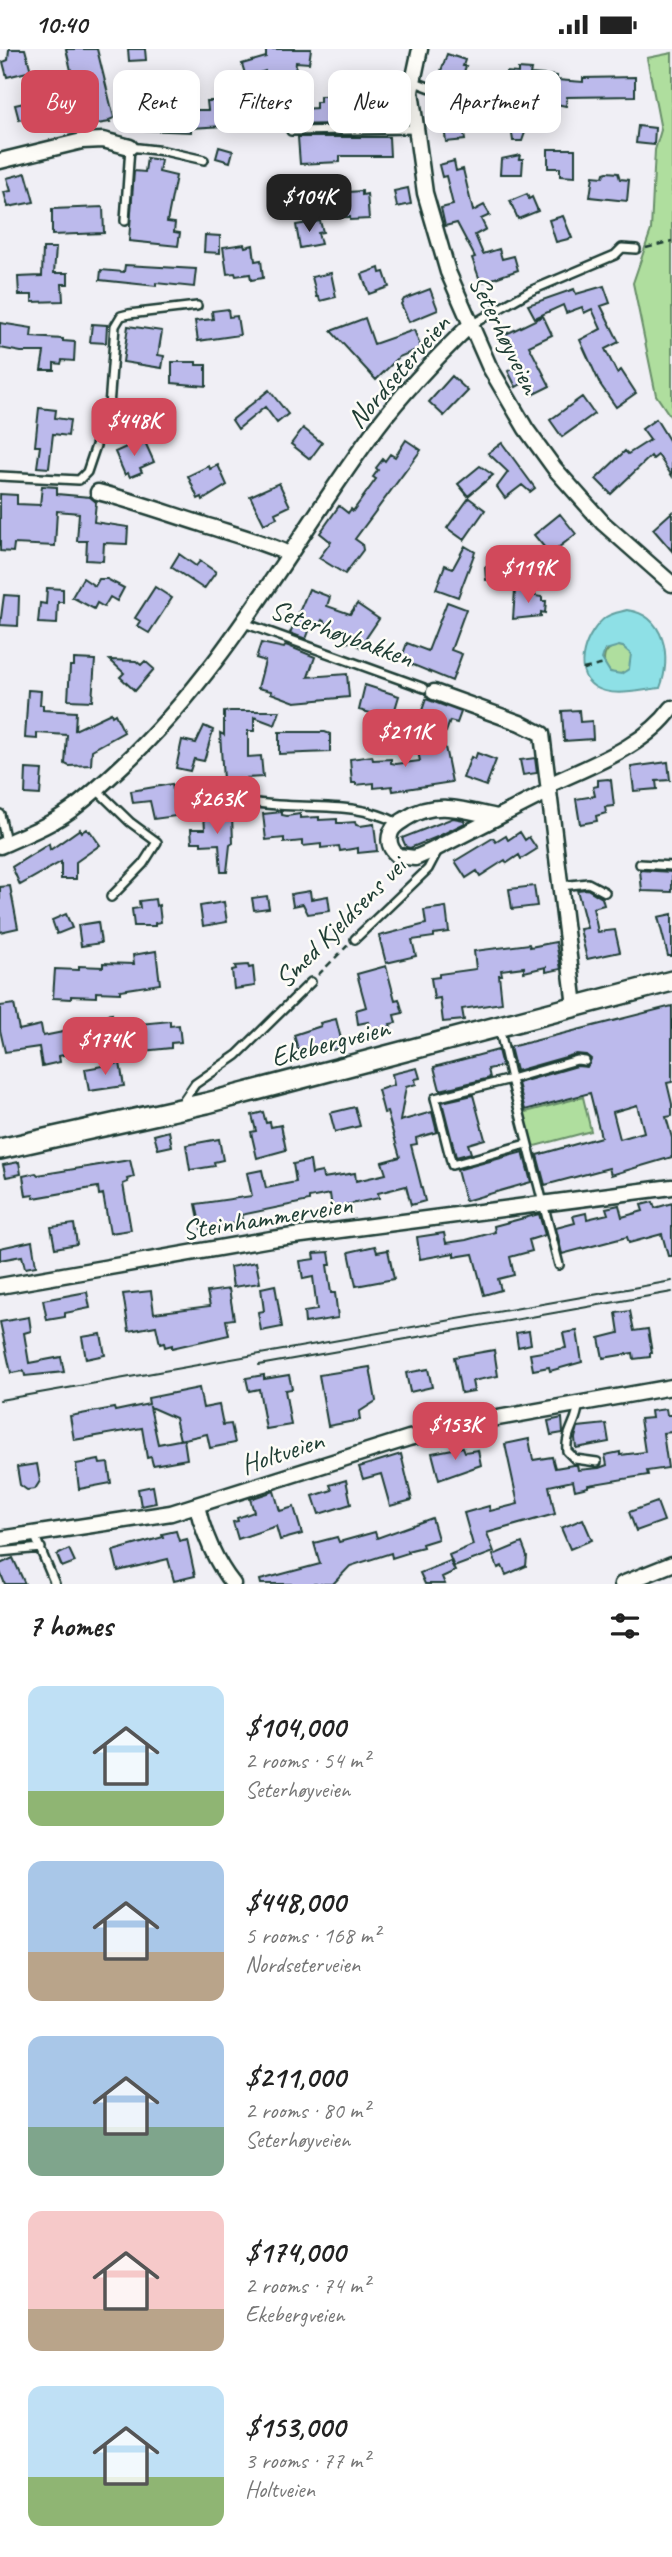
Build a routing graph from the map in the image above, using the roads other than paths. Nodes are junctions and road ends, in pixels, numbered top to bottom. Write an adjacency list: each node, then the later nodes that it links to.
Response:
1 (420, 49): 2 (street, Seterhøyveien)
2 (412, 81): 3 (lane); 4 (street, Seterhøyveien)
3 (425, 86)
4 (414, 128): 5 (lane); 12 (street, Seterhøyveien)
5 (314, 130)
6 (130, 147): 7 (lane); 8 (street); 9 (lane)
7 (204, 160)
8 (0, 162)
9 (125, 221)
10 (636, 249): 12 (lane, Nordseterveien)
11 (197, 306): 13 (lane)
12 (470, 325): 15 (street, Nordseterveien); 16 (street, Seterhøyveien)
13 (0, 476)
14 (98, 492): 15 (street)
15 (289, 554): 17 (street, Nordseterveien)
16 (672, 584)
17 (243, 623): 18 (lane, Seterhøybakken); 21 (street, Nordseterveien)
18 (429, 690): 20 (street, Seterhøybakken)
19 (672, 708): 20 (street)
20 (549, 788): 24 (street, Smed Kjeldsens vei); 30 (street, Seterhøybakken)
21 (96, 790): 26 (street, Nordseterveien); 32 (lane)
22 (214, 794): 25 (lane)
23 (0, 814): 26 (lane)
24 (497, 817): 25 (street); 27 (street, Smed Kjeldsens vei)
25 (399, 823): 27 (street)
26 (3, 845)
27 (439, 846): 33 (lane, Smed Kjeldsens vei)
28 (640, 864): 29 (lane)
29 (672, 866)
30 (561, 886): 31 (lane); 36 (street, Seterhøybakken)
31 (605, 892)
32 (111, 897)
33 (355, 939)
34 (672, 981): 36 (main road, Ekebergveien)
35 (311, 982): 40 (lane, Smed Kjeldsens vei)
36 (575, 1006): 37 (main road, Ekebergveien)
37 (499, 1026): 39 (lane); 40 (main road, Ekebergveien)
38 (585, 1061): 39 (lane)
39 (511, 1079): 41 (lane); 41 (lane)
40 (178, 1110): 42 (main road, Ekebergveien)
41 (526, 1144): 44 (lane)
42 (0, 1149)
43 (672, 1187): 44 (street, Steinhammerveien)
44 (542, 1203): 45 (lane); 46 (street, Steinhammerveien)
45 (559, 1265)
46 (0, 1286)
47 (672, 1387): 48 (street, Holtveien)
48 (578, 1403): 49 (lane); 50 (street, Holtveien)
49 (597, 1462)
50 (197, 1506): 52 (street, Holtveien); 56 (street)
51 (0, 1539): 52 (street, Holtveien)
52 (38, 1541): 53 (lane); 55 (lane)
53 (0, 1552)
54 (672, 1564): 57 (street)
55 (55, 1584)
56 (233, 1584)
57 (622, 1584)

